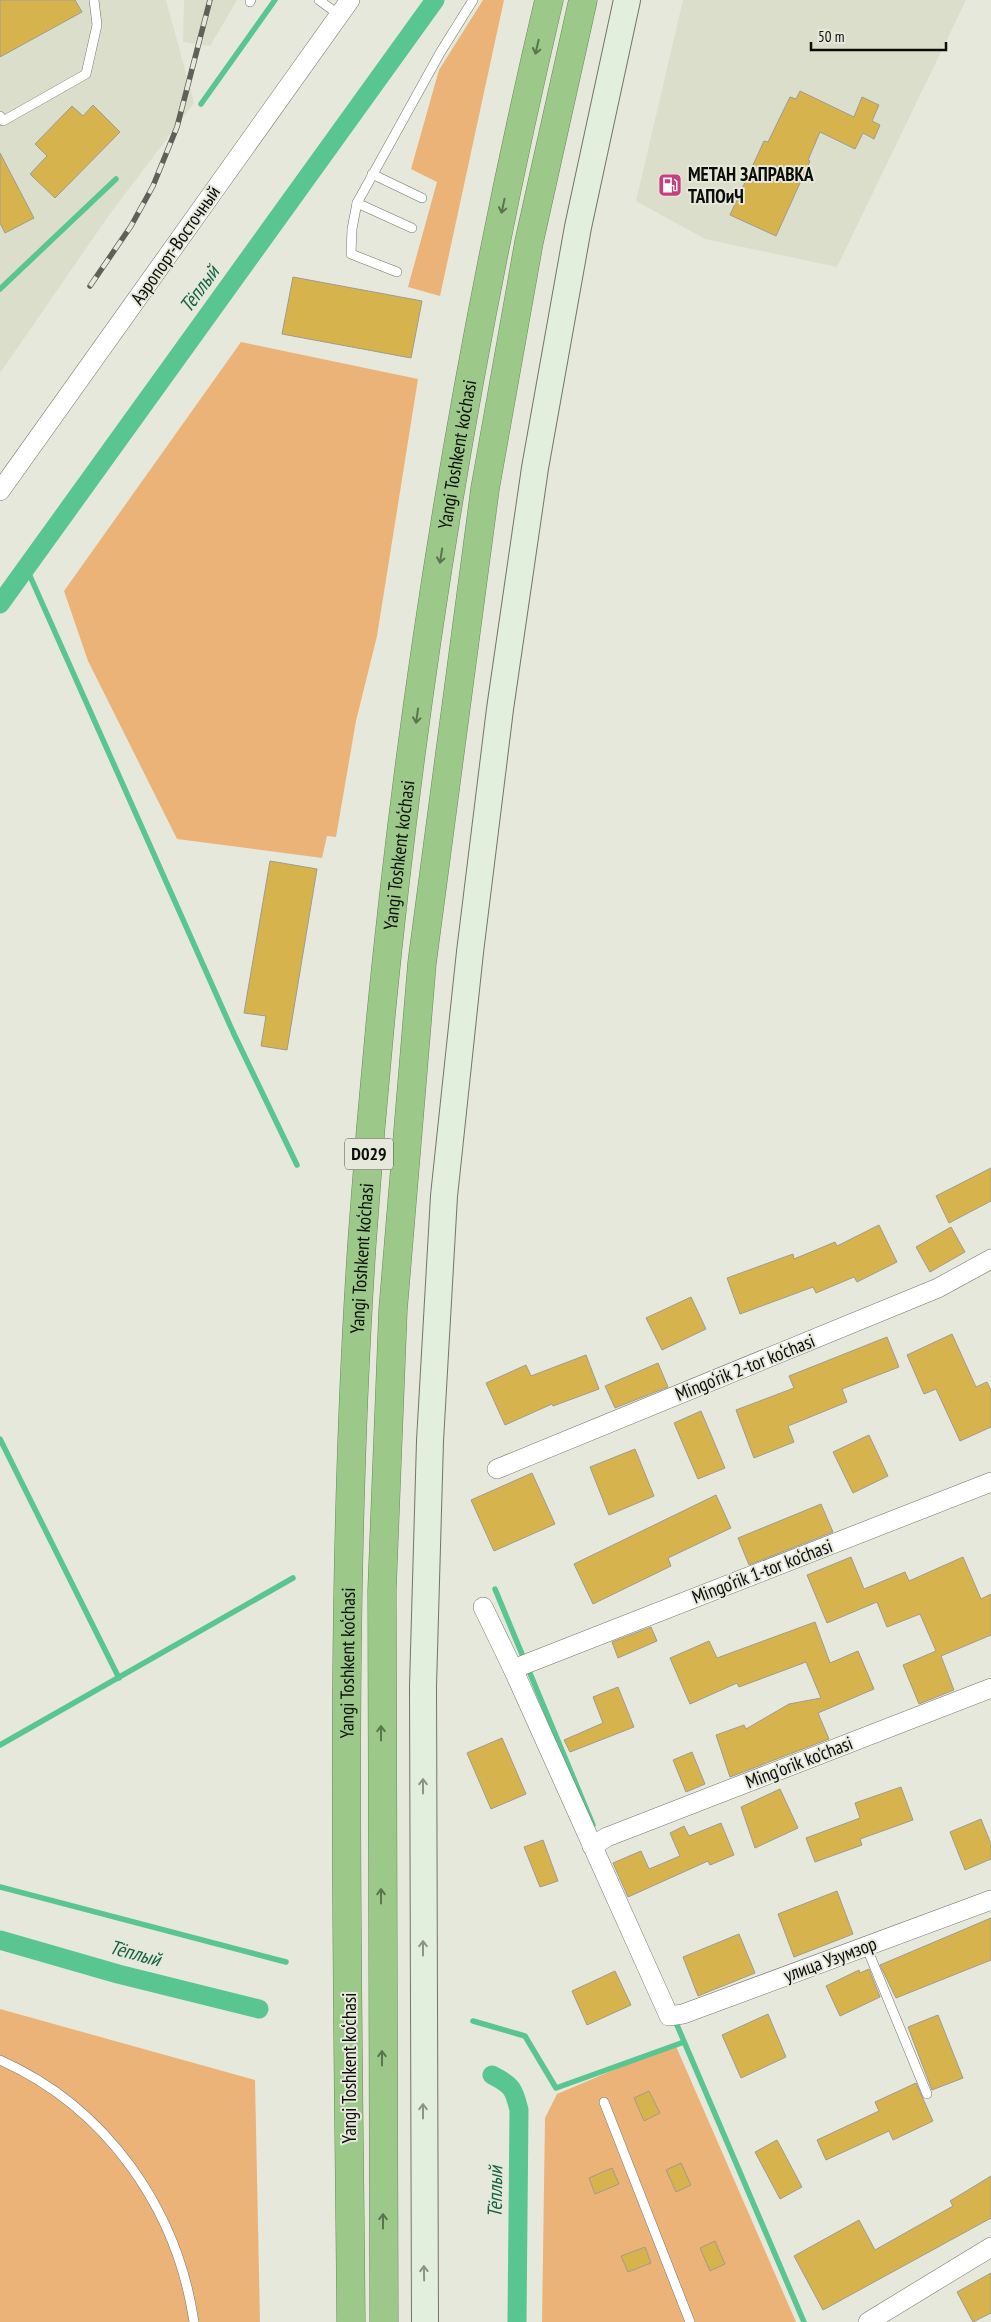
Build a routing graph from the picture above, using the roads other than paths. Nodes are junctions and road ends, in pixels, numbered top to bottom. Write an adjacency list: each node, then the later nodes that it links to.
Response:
1 (94, 0): 8 (lane)
2 (320, 0): 7 (lane)
3 (473, 0): 9 (lane)
4 (548, 0): 29 (highway, Yangi Toshkent ko‘chasi / D029, one-way to 29)
5 (583, 0): 30 (highway, Yangi Toshkent ko‘chasi / D029, one-way to 5)
6 (627, 0): 31 (main road, one-way to 6)
7 (344, 8): 14 (street, Аэропорт-Восточный)
8 (0, 116)
9 (372, 174): 10 (lane); 11 (lane)
10 (422, 198)
11 (357, 203): 12 (lane); 13 (lane)
12 (412, 228)
13 (398, 272)
14 (0, 491)
15 (991, 1259): 16 (street, Mingo‘rik 2-tor ko‘chasi)
16 (497, 1469)
17 (991, 1482): 19 (street, Mingo‘rik 1-tor ko‘chasi)
18 (483, 1607): 19 (street)
19 (513, 1670): 21 (street)
20 (991, 1688): 21 (street, Ming'orik ko'chasi)
21 (600, 1842): 23 (street, улица Узумзор)
22 (991, 1900): 23 (street, улица Узумзор)
23 (866, 1946): 25 (lane)
24 (0, 2060): 28 (lane)
25 (927, 2094)
26 (604, 2102): 32 (lane)
27 (991, 2246): 33 (street)
28 (194, 2322)
29 (351, 2322)
30 (384, 2322)
31 (425, 2322)
32 (690, 2322)
33 (868, 2322)

